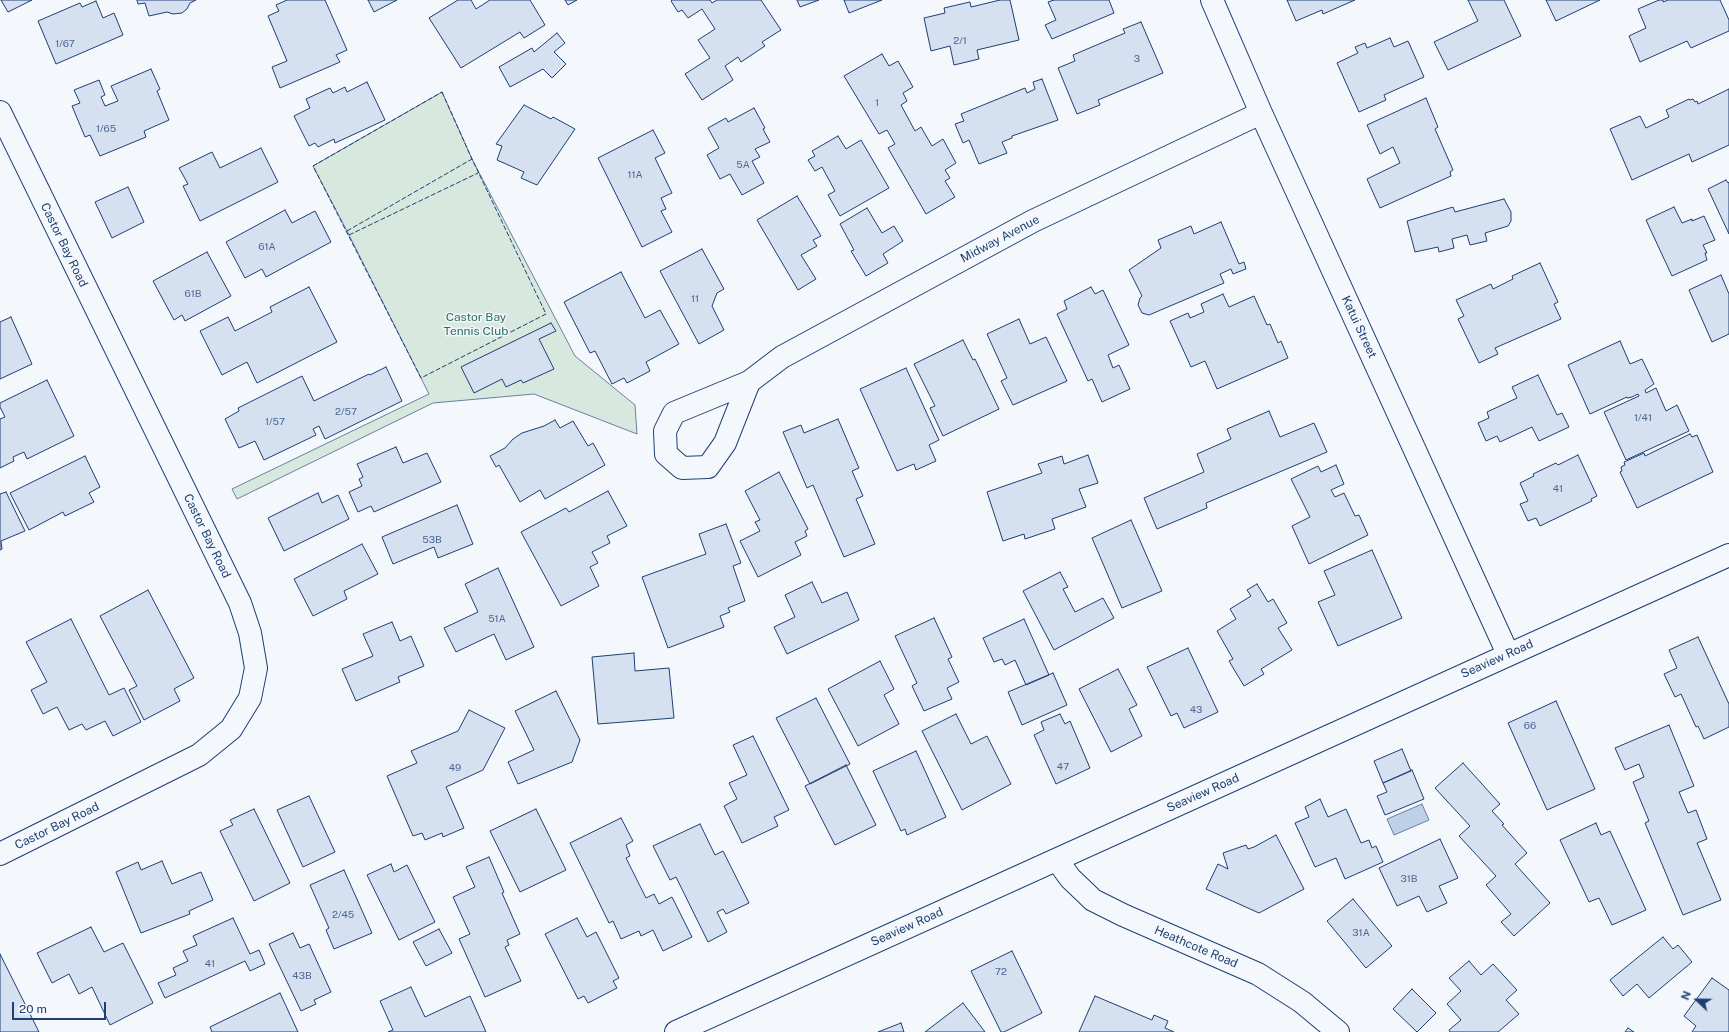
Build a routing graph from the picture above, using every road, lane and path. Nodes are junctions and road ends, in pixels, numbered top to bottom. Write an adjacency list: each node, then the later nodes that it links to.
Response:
1 (1212, 0): 3 (street, Katui Street)
2 (0, 112): 7 (street, Castor Bay Road)
3 (1262, 113): 4 (street, Midway Avenue); 6 (street, Katui Street)
4 (749, 382)
5 (1729, 555): 6 (street, Seaview Road)
6 (1508, 654): 8 (street, Seaview Road)
7 (0, 854)
8 (1057, 860): 9 (street, Seaview Road); 10 (street, Heathcote Road)
9 (676, 1032)
10 (1338, 1032)

